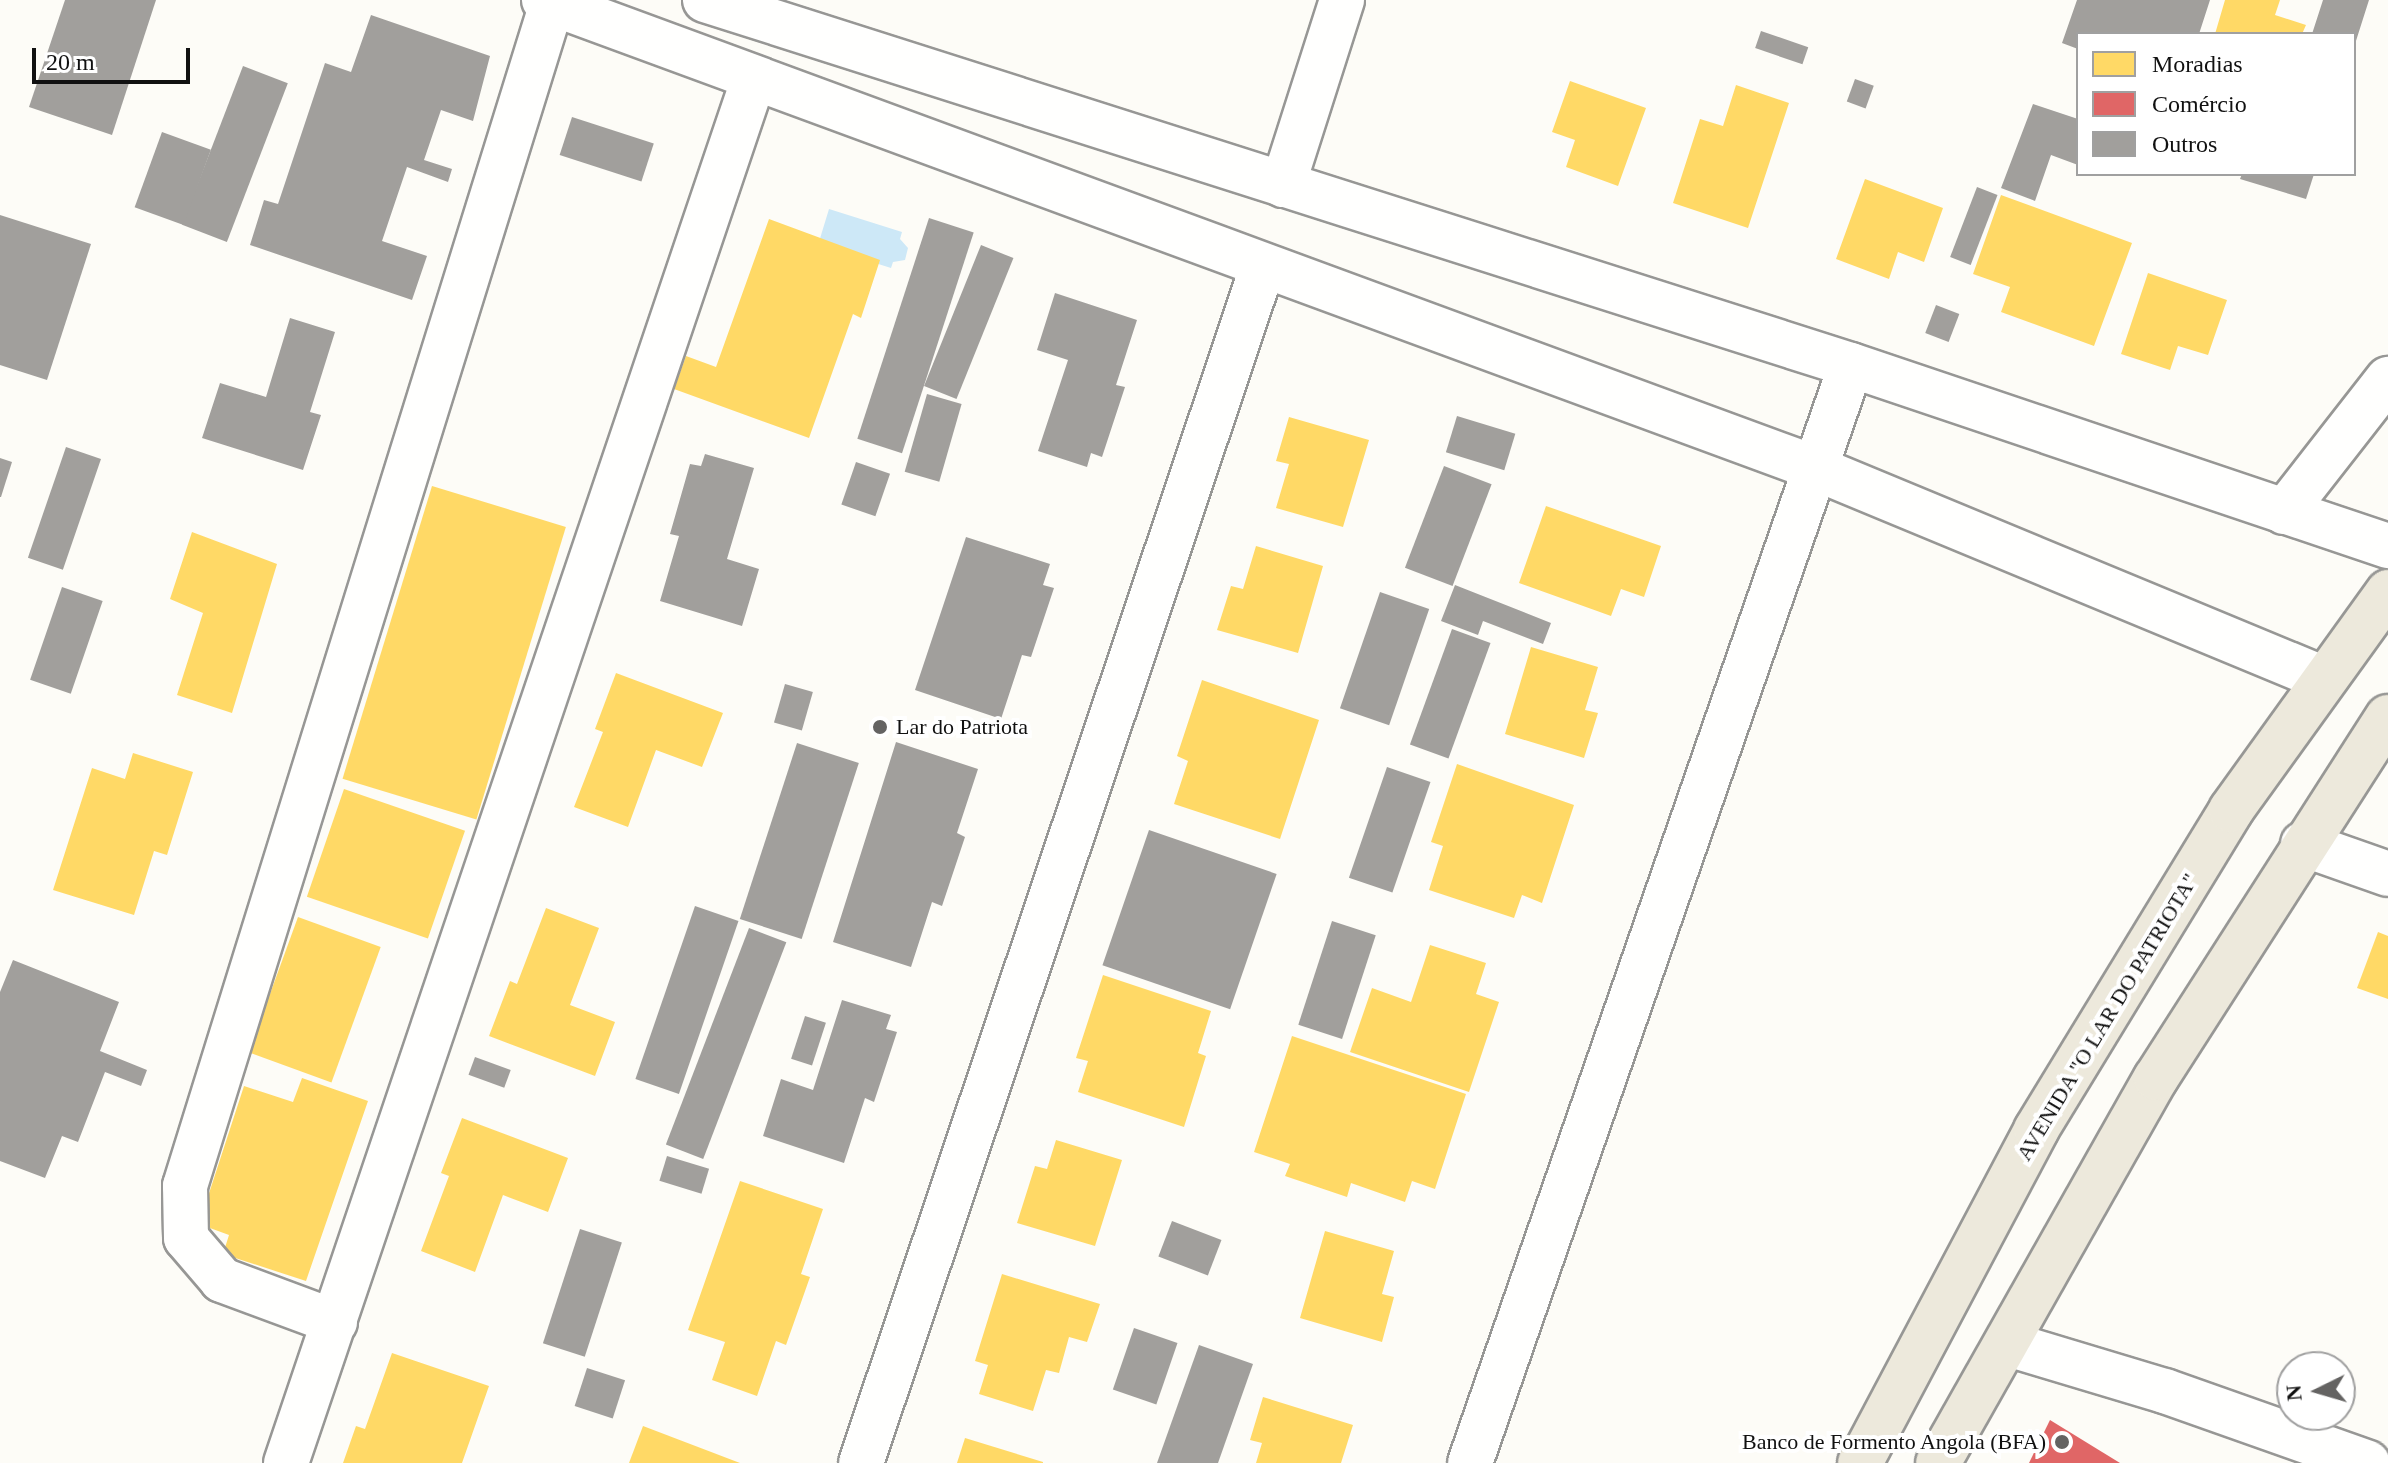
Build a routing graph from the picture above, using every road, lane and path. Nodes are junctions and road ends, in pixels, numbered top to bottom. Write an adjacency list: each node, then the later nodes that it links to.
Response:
1 (705, 0): 5 (street)
2 (1342, 0): 5 (street)
3 (548, 1): 4 (street); 17 (street)
4 (754, 78): 6 (street); 17 (street)
5 (1283, 185): 7 (street)
6 (1263, 266): 9 (street); 20 (street)
7 (1851, 365): 9 (street); 10 (street)
8 (2388, 379): 10 (street)
9 (1815, 468): 13 (street); 21 (street)
10 (2284, 512): 11 (street)
11 (2388, 546)
12 (2388, 592): 13 (main road, AVENIDA "O LAR DO PATRIOTA")
13 (2322, 678): 22 (main road, AVENIDA "O LAR DO PATRIOTA")
14 (2388, 717): 15 (main road)
15 (2303, 844): 16 (street); 18 (main road)
16 (2388, 874)
17 (335, 1322): 19 (street)
18 (2008, 1344): 23 (main road); 24 (street)
19 (286, 1463)
20 (861, 1463)
21 (1470, 1463)
22 (1860, 1463)
23 (1938, 1463)
24 (2368, 1463)

